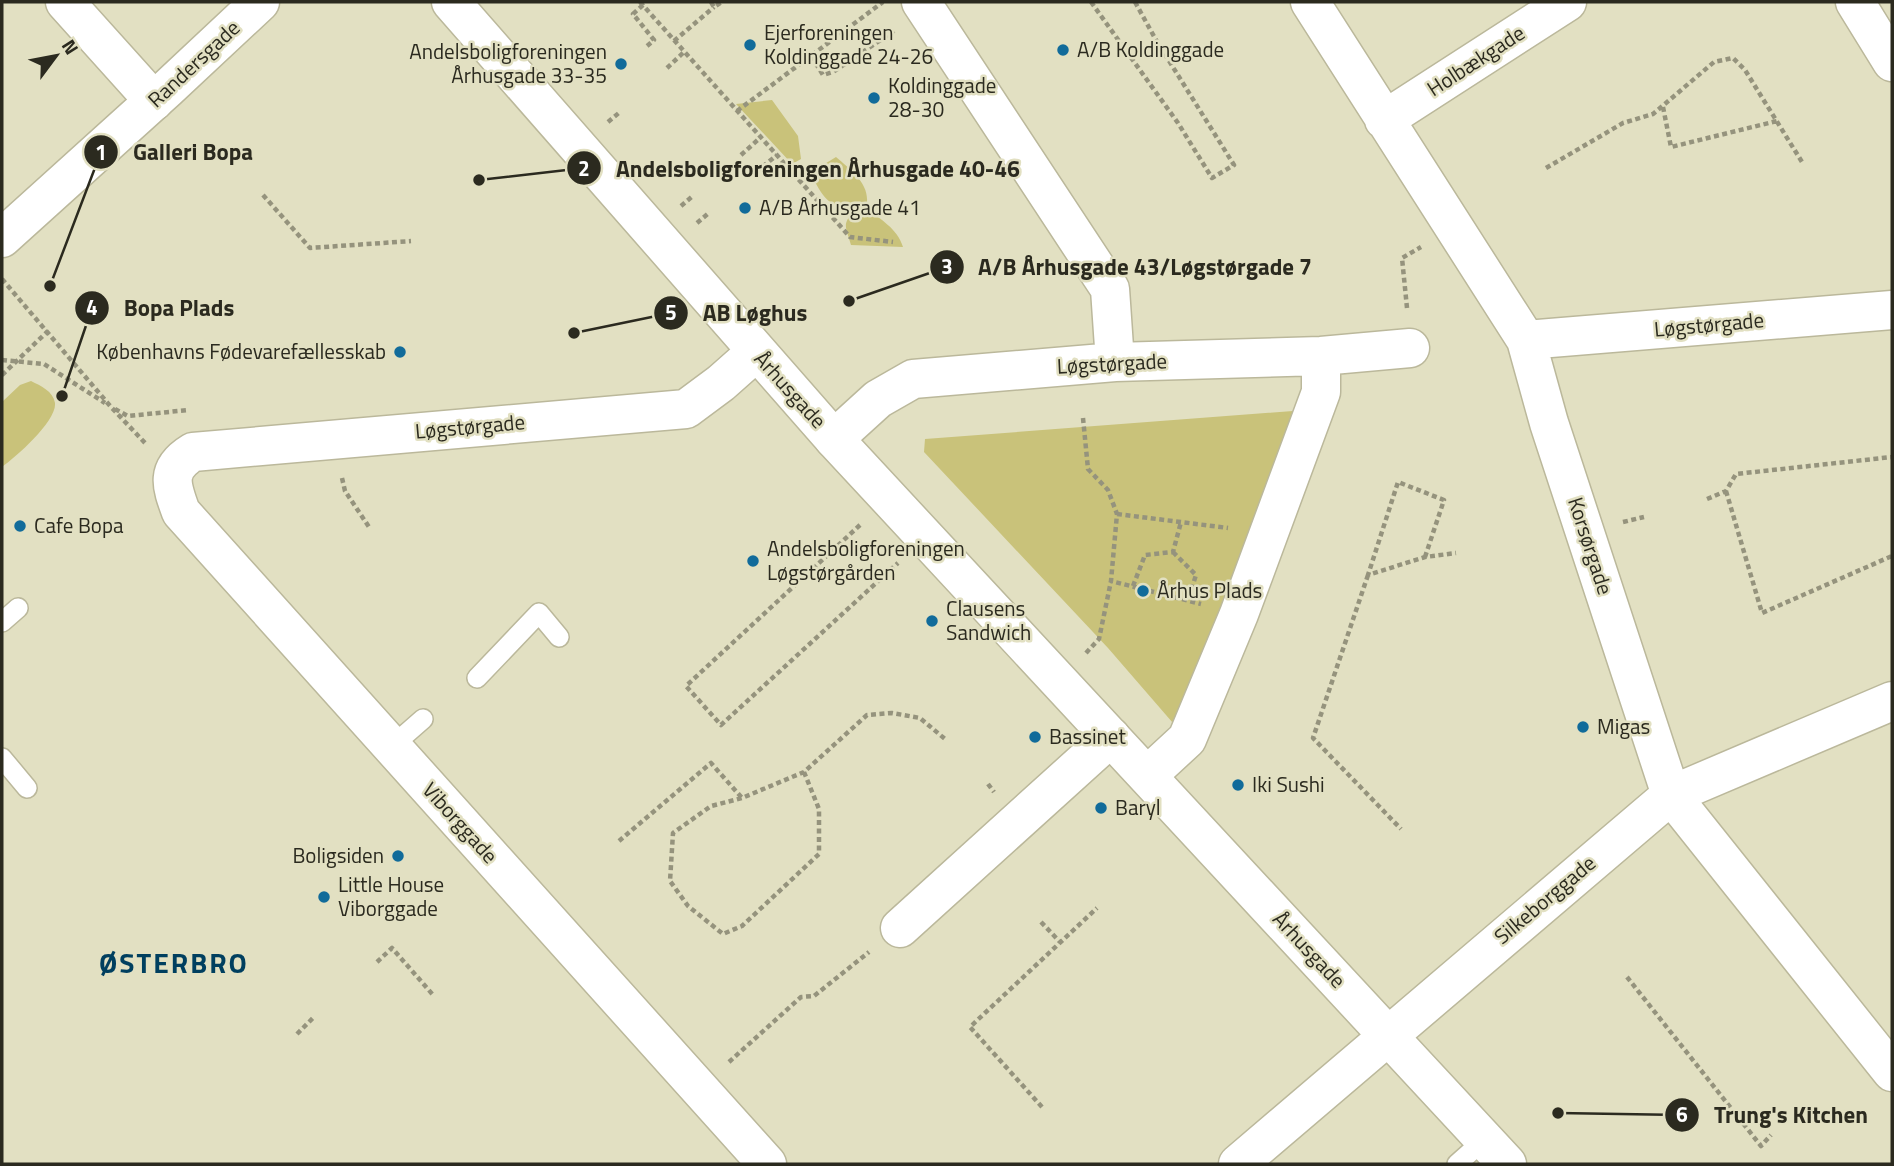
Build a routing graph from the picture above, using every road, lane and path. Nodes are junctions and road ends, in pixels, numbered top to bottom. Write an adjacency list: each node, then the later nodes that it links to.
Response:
1 (65, 2): 21 (street)
2 (260, 2): 21 (street, Randersgade)
3 (451, 2): 42 (street, Århusgade)
4 (722, 2): 13 (path)
5 (884, 2): 18 (path)
6 (921, 2): 46 (street)
7 (1091, 2): 8 (path)
8 (1135, 2)
9 (1310, 2): 24 (street, Korsørgade)
10 (1567, 2): 24 (street, Holbækgade)
11 (1854, 2): 19 (street)
12 (642, 4): 15 (path); 16 (path)
13 (712, 4): 15 (path)
14 (886, 37): 18 (path)
15 (674, 41): 17 (path)
16 (648, 46)
17 (684, 52): 20 (path); 23 (path)
18 (811, 56): 23 (path)
19 (1892, 62)
20 (667, 68)
21 (154, 101): 34 (street, Randersgade)
22 (1663, 106): 25 (path); 25 (path); 30 (path)
23 (737, 111): 26 (path)
24 (1384, 120): 33 (street, Korsørgade)
25 (1777, 121): 29 (path)
26 (761, 137): 27 (path); 28 (path)
27 (741, 155)
28 (777, 155): 31 (path); 36 (path)
29 (1802, 162)
30 (1546, 168)
31 (755, 172)
32 (263, 195): 35 (path)
33 (1453, 227): 40 (street, Korsørgade); 41 (path)
34 (2, 238)
35 (411, 242)
36 (893, 242)
37 (2, 279): 39 (path)
38 (1892, 310): 40 (street, Løgstørgade)
39 (48, 331): 45 (path); 48 (path)
40 (1526, 340): 86 (street, Korsørgade)
41 (1410, 348): 43 (street, Løgstørgade)
42 (756, 352): 50 (street, Løgstørgade); 51 (street, Århusgade)
43 (1321, 356): 46 (street, Løgstørgade); 72 (street)
44 (2, 360): 45 (path)
45 (16, 362): 47 (path); 48 (path)
46 (1115, 362): 51 (street, Løgstørgade)
47 (2, 375)
48 (111, 407): 52 (path); 54 (path)
49 (1083, 418): 58 (path)
50 (338, 439): 52 (street, Løgstørgade); 60 (path)
51 (834, 439): 56 (street, Århusgade)
52 (214, 449): 54 (street, Løgstørgade)
53 (1892, 457): 55 (path)
54 (173, 472): 81 (street, Viborggade)
55 (1726, 491): 57 (path); 65 (path)
56 (889, 498): 62 (street, Århusgade); 62 (path)
57 (1707, 499)
58 (1117, 514): 59 (path); 68 (path)
59 (1181, 522): 61 (path); 63 (path)
60 (369, 527)
61 (1240, 530)
62 (925, 537): 76 (street, Århusgade)
63 (1173, 552): 69 (path); 70 (path)
64 (1456, 553): 66 (path)
65 (1892, 556)
66 (1425, 557): 67 (path); 67 (path)
67 (1368, 575): 88 (path)
68 (1111, 581): 69 (path); 76 (path)
69 (1133, 586): 70 (path)
70 (1188, 600): 72 (path)
71 (18, 608): 73 (lane)
72 (1239, 614): 84 (street)
73 (2, 622)
74 (559, 637): 75 (lane)
75 (477, 678)
76 (1058, 680): 79 (street, Århusgade)
77 (1892, 701): 86 (street, Silkeborggade)
78 (423, 719): 81 (lane)
79 (1111, 737): 84 (street, Århusgade); 92 (street)
80 (945, 738): 83 (path)
81 (391, 747): 101 (street, Viborggade)
82 (2, 758): 85 (lane)
83 (804, 772): 87 (path); 87 (path)
84 (1148, 775): 99 (street, Århusgade)
85 (27, 788)
86 (1671, 794): 99 (street, Silkeborggade); 100 (street, Korsørgade)
87 (742, 799): 89 (path)
88 (1401, 829)
89 (619, 841)
90 (1097, 908): 93 (path)
91 (1041, 922): 93 (path)
92 (900, 928): 101 (path)
93 (1060, 942): 102 (path)
94 (377, 962): 96 (path)
95 (1627, 976): 103 (path)
96 (435, 996)
97 (315, 1016): 98 (path)
98 (296, 1034)
99 (1387, 1035): 104 (street, Århusgade); 106 (street, Silkeborggade)
100 (1892, 1072)
101 (701, 1089): 105 (street, Viborggade)
102 (1042, 1107)
103 (1771, 1135)
104 (1483, 1156)
105 (753, 1159)
106 (1238, 1164)

